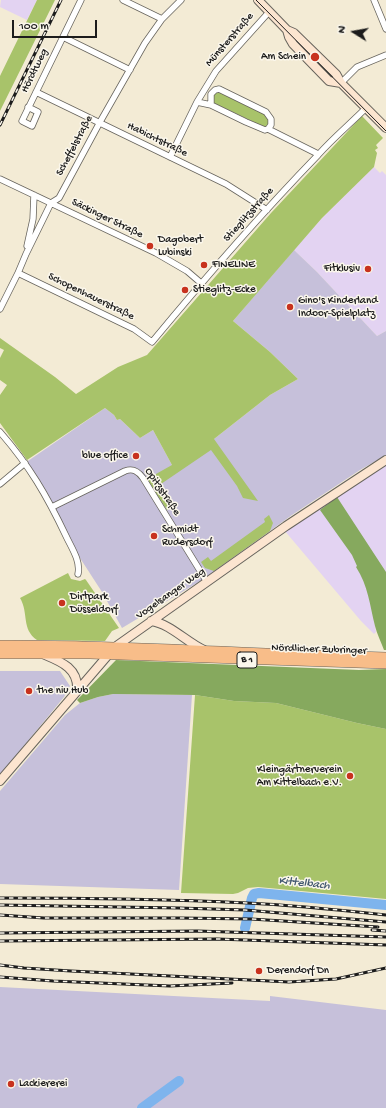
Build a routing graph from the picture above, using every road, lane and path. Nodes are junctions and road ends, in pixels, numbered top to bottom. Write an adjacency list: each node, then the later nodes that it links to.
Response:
1 (81, 0): 9 (street, Hördtweg)
2 (123, 0): 7 (street)
3 (181, 0): 7 (street, Scheffelstraße)
4 (258, 0): 6 (street, Münsterstraße)
5 (374, 0): 8 (street)
6 (269, 12): 12 (street, Münsterstraße); 13 (street, Münsterstraße)
7 (162, 19): 11 (street, Scheffelstraße)
8 (386, 30)
9 (63, 38): 11 (street); 15 (street, Hördtweg)
10 (386, 56): 13 (street)
11 (130, 70): 20 (street, Scheffelstraße)
12 (209, 83): 14 (street); 16 (street, Münsterstraße)
13 (341, 83): 19 (street, Münsterstraße)
14 (219, 89): 17 (street); 22 (street)
15 (36, 92): 18 (street, Hördtweg); 20 (street, Habichtstraße)
16 (197, 102): 17 (street); 24 (street, Münsterstraße)
17 (211, 105): 22 (street)
18 (28, 107)
19 (366, 108): 21 (street, Münsterstraße); 23 (street, Stieglitzstraße)
20 (100, 122): 24 (street, Habichtstraße); 27 (street, Scheffelstraße)
21 (386, 128)
22 (268, 129): 23 (street)
23 (318, 154): 28 (street, Stieglitzstraße)
24 (170, 157): 28 (street, Habichtstraße)
25 (0, 179): 26 (street, Säckinger Straße)
26 (34, 195): 27 (street, Säckinger Straße); 29 (street)
27 (51, 203): 29 (street, Scheffelstraße); 31 (street, Säckinger Straße)
28 (267, 210): 31 (street, Stieglitzstraße)
29 (26, 254): 30 (street, Scheffelstraße)
30 (18, 273): 32 (street, Scheffelstraße); 33 (street, Schopenhauerstraße)
31 (201, 282): 33 (street, Stieglitzstraße)
32 (0, 310)
33 (152, 342)
34 (0, 432): 36 (street)
35 (386, 460): 40 (street, Vogelsanger Weg)
36 (25, 463): 37 (street); 38 (street)
37 (0, 484)
38 (52, 507): 39 (street); 40 (street, Opitzstraße)
39 (78, 574)
40 (207, 582): 41 (street, Vogelsanger Weg)
41 (164, 611): 42 (street, Vogelsanger Weg); 43 (street)
42 (151, 621): 43 (street); 45 (street, Vogelsanger Weg)
43 (166, 626): 46 (street)
44 (0, 645): 45 (main road, B 1)
45 (115, 647): 46 (main road, Nördlicher Zubringer / B 1); 49 (street, Vogelsanger Weg)
46 (207, 651): 50 (main road, Nördlicher Zubringer / B 1)
47 (0, 654): 48 (main road, B 1)
48 (42, 654): 49 (main road, B 1); 52 (street)
49 (107, 655): 51 (main road, Nördlicher Zubringer / B 1); 52 (street, Vogelsanger Weg)
50 (386, 657)
51 (386, 664)
52 (77, 691): 53 (street, Vogelsanger Weg)
53 (0, 781)

